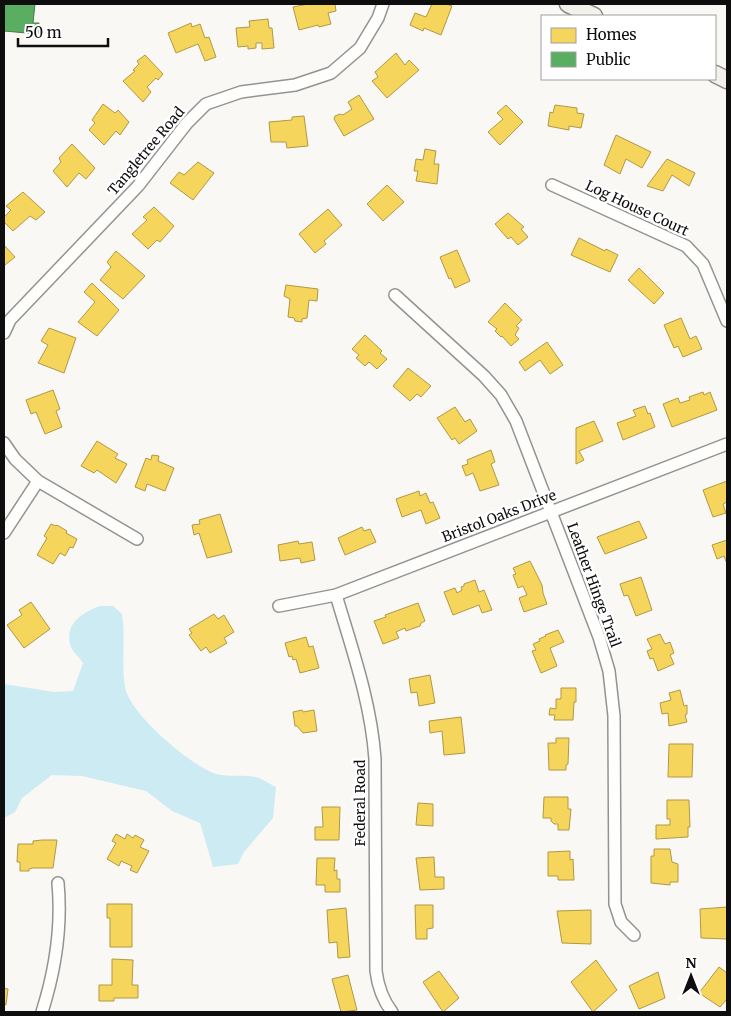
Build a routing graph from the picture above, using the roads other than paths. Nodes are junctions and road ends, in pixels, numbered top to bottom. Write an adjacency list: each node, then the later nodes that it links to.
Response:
1 (383, 4): 7 (street, Tangletree Road)
2 (568, 4): 3 (main road)
3 (592, 15)
4 (552, 185): 6 (street, Log House Court)
5 (395, 295): 11 (street, Leather Hinge Trail)
6 (727, 321)
7 (4, 333)
8 (4, 443): 10 (street)
9 (727, 444): 11 (street, Bristol Oaks Drive)
10 (38, 481): 12 (street); 13 (street)
11 (551, 512): 14 (street, Bristol Oaks Drive); 17 (street, Leather Hinge Trail)
12 (4, 534)
13 (137, 539)
14 (336, 595): 15 (street, Bristol Oaks Drive); 19 (street, Federal Road)
15 (279, 606)
16 (58, 883): 18 (street)
17 (634, 935)
18 (42, 1012)
19 (392, 1012)

